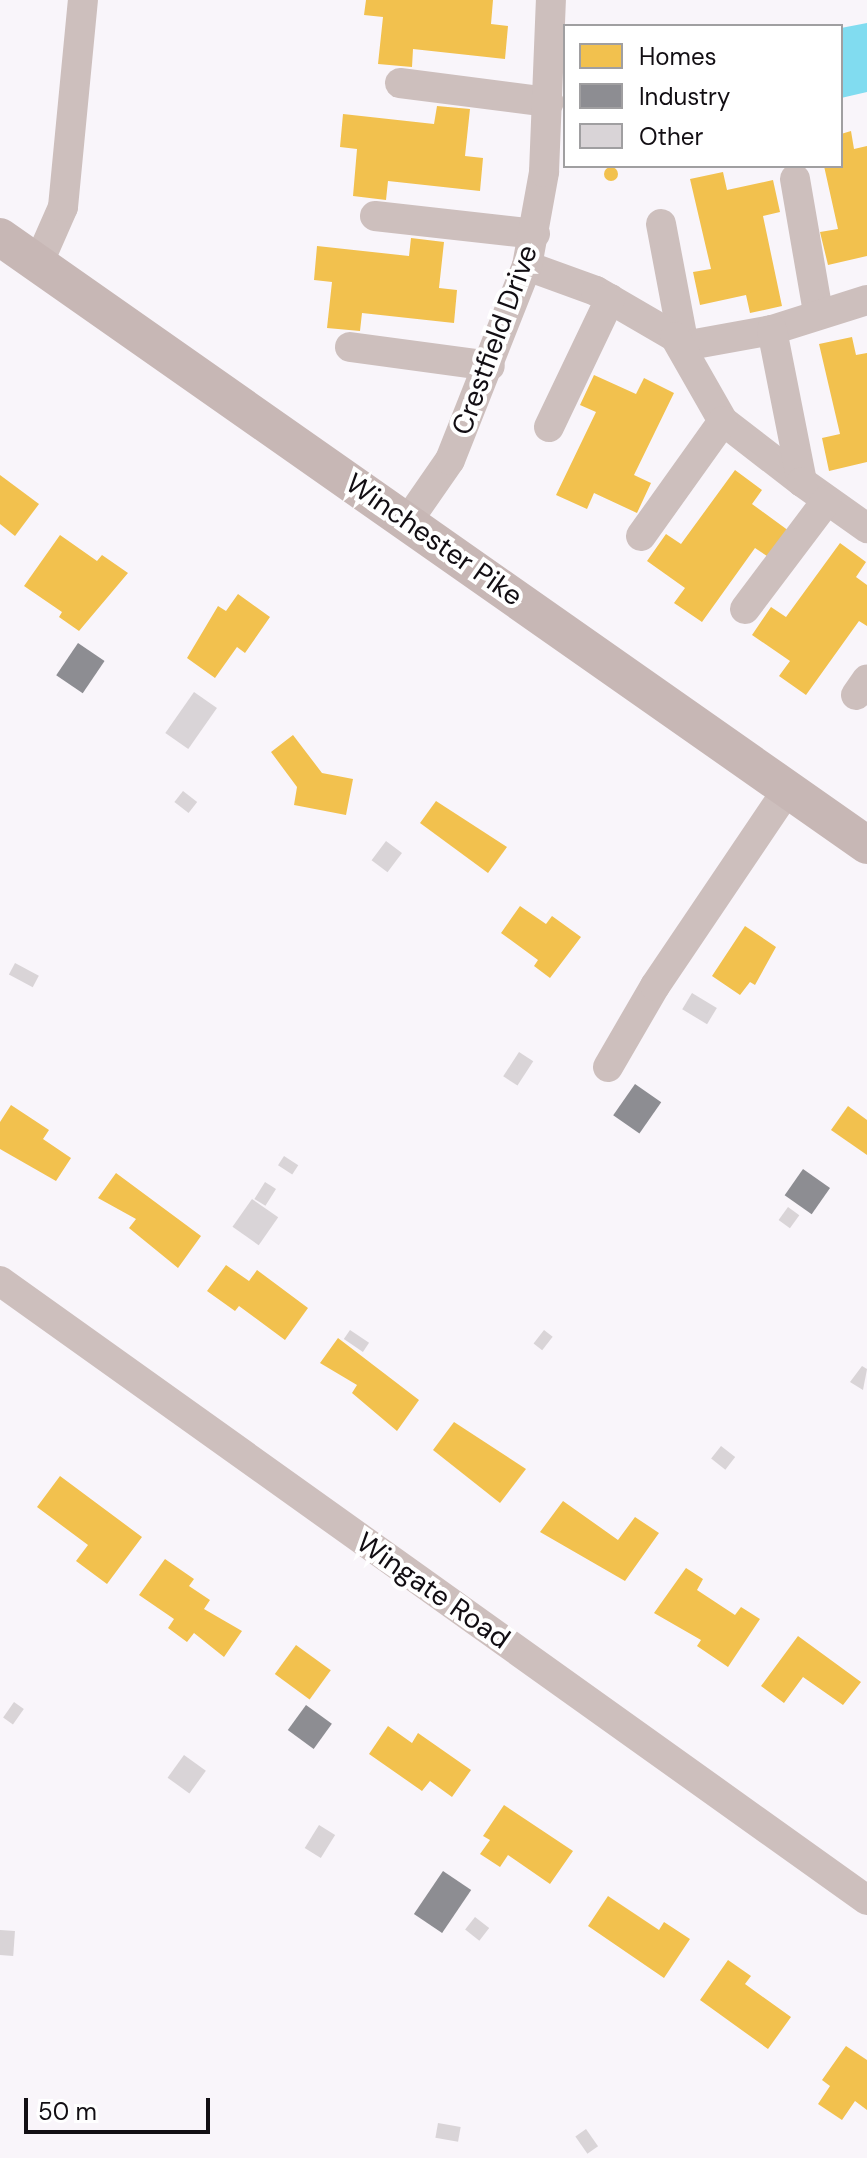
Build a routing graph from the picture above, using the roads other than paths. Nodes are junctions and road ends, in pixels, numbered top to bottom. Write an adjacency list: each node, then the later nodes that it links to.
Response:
1 (83, 0): 10 (street)
2 (551, 0): 4 (street, Crestfield Drive)
3 (400, 83): 4 (street)
4 (549, 102): 8 (street, Crestfield Drive)
5 (795, 179): 14 (street)
6 (375, 216): 8 (street)
7 (661, 224): 16 (street)
8 (535, 234): 11 (street, Crestfield Drive)
9 (0, 237): 10 (main road, Winchester Pike)
10 (38, 264): 23 (main road, Winchester Pike)
11 (527, 266): 12 (street); 18 (street, Crestfield Drive)
12 (610, 299): 16 (street); 20 (street)
13 (867, 300): 14 (street)
14 (818, 312): 15 (street)
15 (772, 330): 16 (street); 21 (street)
16 (684, 346): 19 (street)
17 (350, 347): 18 (street)
18 (490, 366): 23 (street, Crestfield Drive)
19 (723, 421): 21 (street); 25 (street)
20 (549, 427)
21 (802, 482): 22 (street)
22 (827, 500): 24 (street); 26 (street)
23 (407, 522): 27 (main road, Winchester Pike)
24 (867, 528)
25 (641, 536)
26 (745, 609)
27 (788, 789): 28 (main road, Winchester Pike); 29 (street)
28 (867, 845)
29 (608, 1067)
30 (0, 1281): 31 (street, Wingate Road)
31 (867, 1900)

